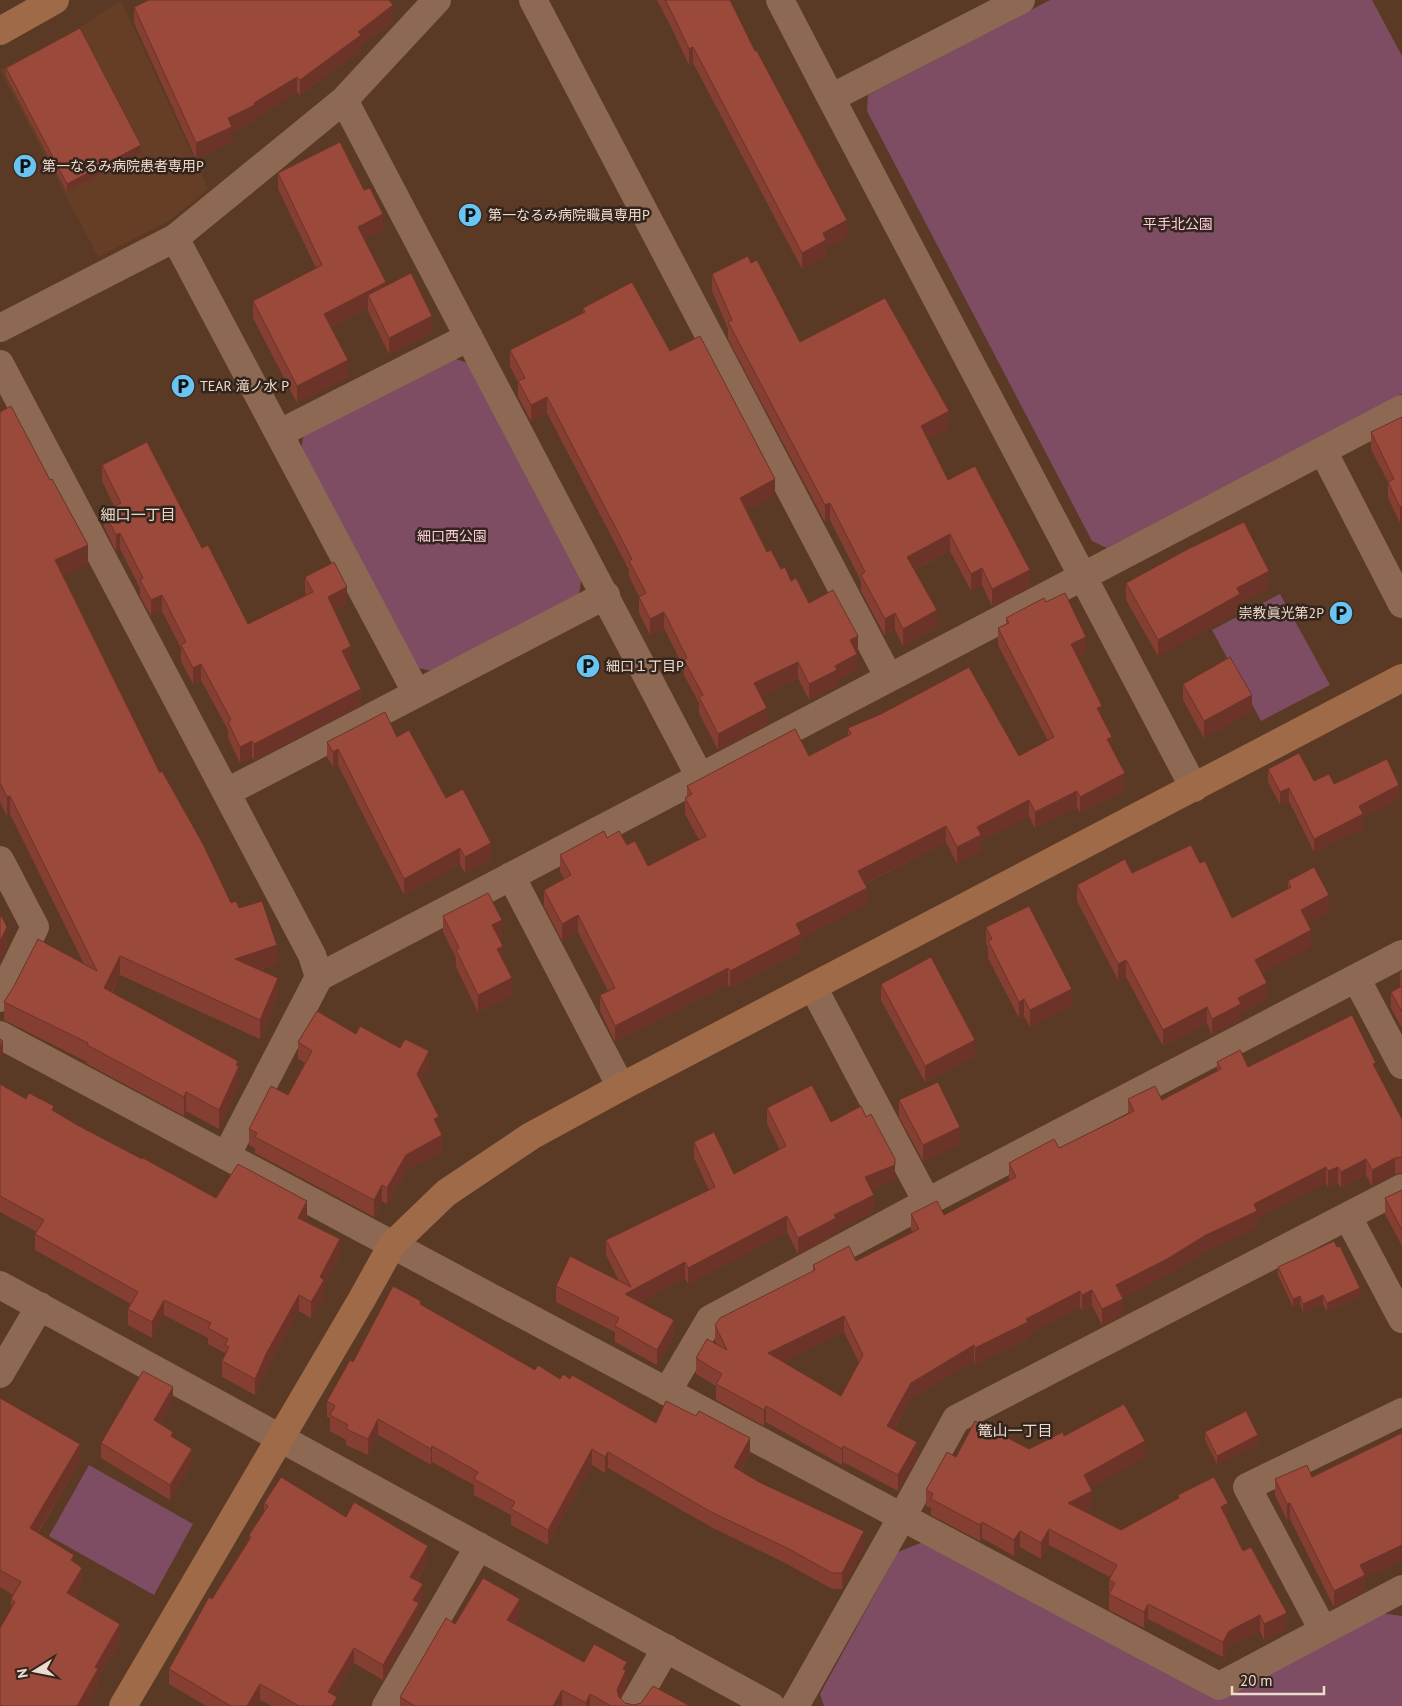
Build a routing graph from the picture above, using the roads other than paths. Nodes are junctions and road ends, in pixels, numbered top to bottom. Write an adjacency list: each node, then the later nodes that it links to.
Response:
1 (55, 0): 6 (street)
2 (437, 0): 8 (street)
3 (533, 0): 19 (street)
4 (780, 0): 7 (street)
5 (1021, 0): 7 (street)
6 (0, 31)
7 (831, 98): 16 (street)
8 (344, 100): 9 (street); 11 (street)
9 (175, 238): 10 (street); 14 (street)
10 (0, 328)
11 (469, 337): 14 (street); 17 (street)
12 (0, 364): 24 (street)
13 (1402, 409): 15 (street)
14 (280, 433): 21 (street)
15 (1323, 451): 16 (street); 18 (street)
16 (1083, 575): 19 (street); 23 (street)
17 (606, 595): 21 (street); 22 (street)
18 (1402, 604)
19 (890, 678): 22 (street)
20 (1402, 678): 23 (street)
21 (416, 692): 24 (street)
22 (700, 777): 26 (street)
23 (1194, 788): 30 (street)
24 (227, 792): 28 (street)
25 (0, 860): 31 (street)
26 (511, 876): 28 (street); 34 (street)
27 (1402, 954): 29 (street)
28 (319, 977): 35 (street)
29 (1356, 978): 33 (street); 37 (street)
30 (813, 986): 34 (street); 37 (street)
31 (0, 998)
32 (0, 1035): 35 (street)
33 (1402, 1064)
34 (621, 1087): 39 (street)
35 (226, 1156): 39 (street)
36 (1402, 1188): 38 (street)
37 (928, 1202): 44 (street)
38 (1348, 1217): 42 (street); 47 (street)
39 (392, 1245): 44 (street); 46 (street)
40 (0, 1285): 41 (street)
41 (40, 1306): 43 (street); 46 (street)
42 (1402, 1319)
43 (0, 1374)
44 (667, 1392): 47 (street)
45 (1402, 1412): 50 (street)
46 (280, 1438): 48 (street); 52 (street)
47 (902, 1517): 50 (street); 56 (street)
48 (479, 1546): 51 (street); 53 (street)
49 (1401, 1589): 50 (street)
50 (1323, 1630)
51 (666, 1648): 54 (street); 55 (street)
52 (123, 1706)
53 (386, 1706)
54 (633, 1706)
55 (771, 1706)
56 (796, 1706)

